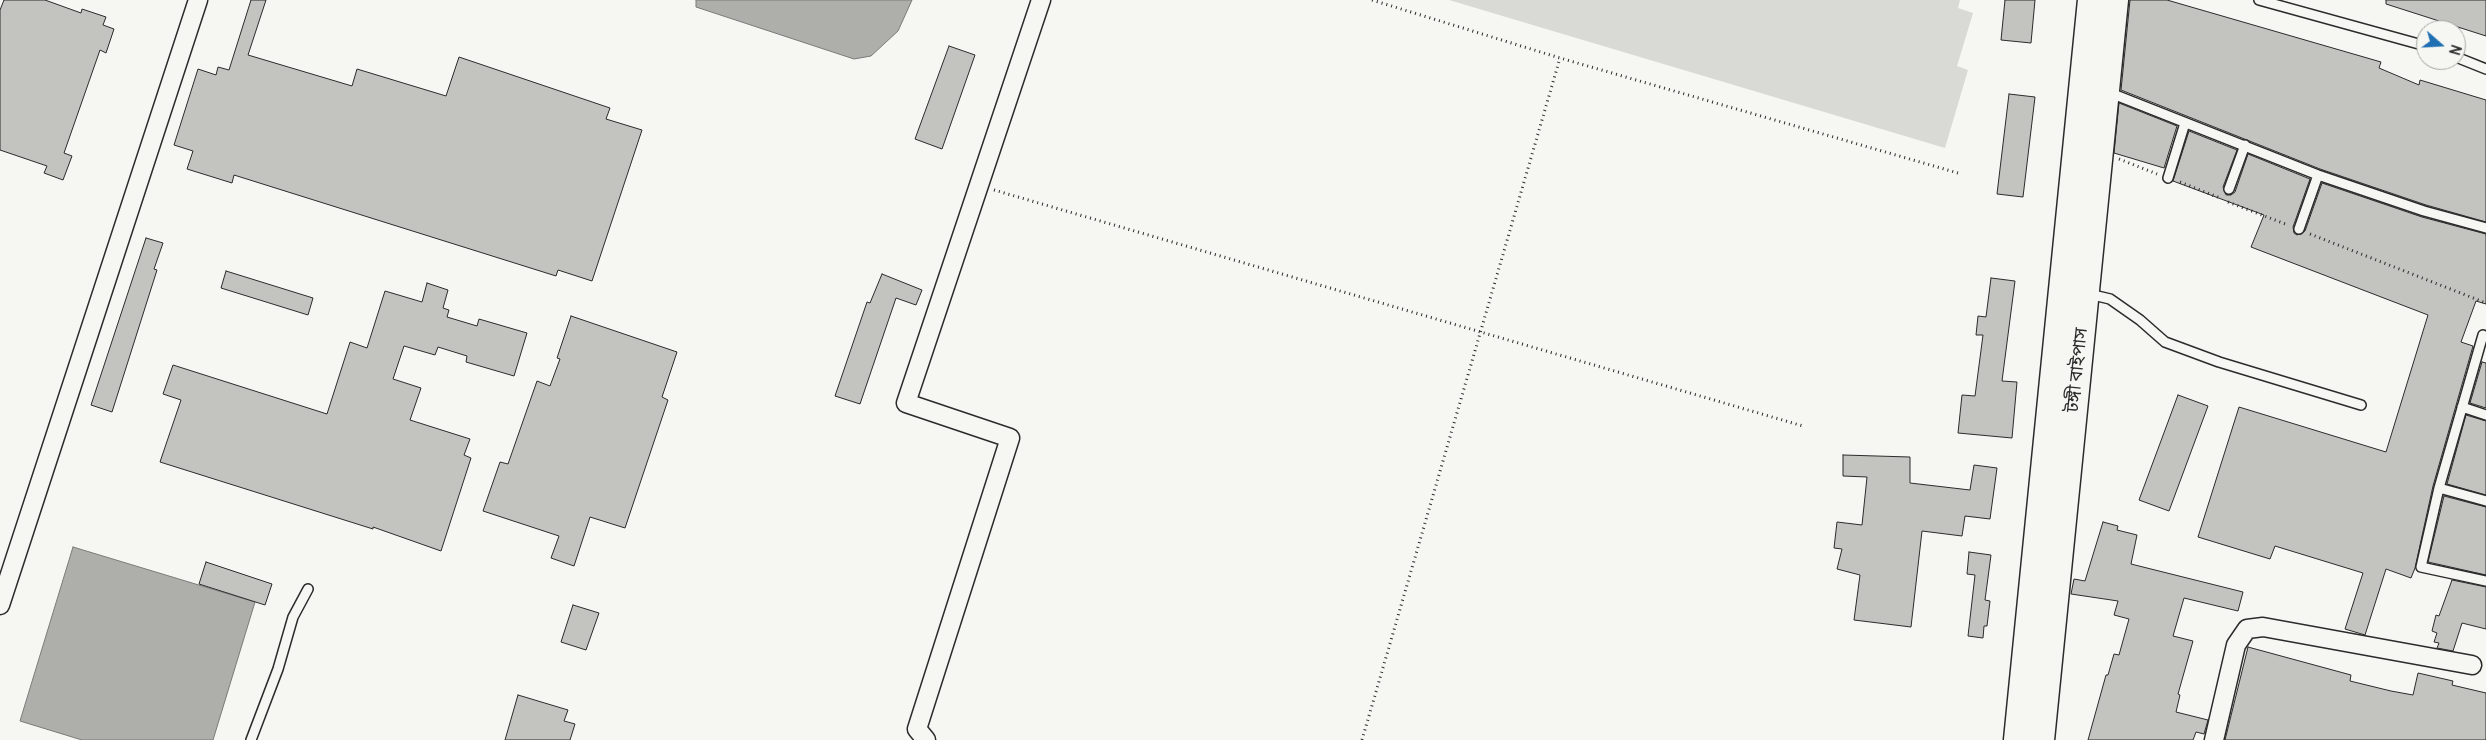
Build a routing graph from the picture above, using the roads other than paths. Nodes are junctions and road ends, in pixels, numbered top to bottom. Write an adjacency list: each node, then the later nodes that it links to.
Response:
1 (198, 0): 26 (street)
2 (1041, 0): 29 (street)
3 (2092, 0): 30 (main road)
4 (2114, 0): 9 (main road, টঙ্গী বাইপাস)
5 (2260, 0): 6 (lane)
6 (2416, 43)
7 (2466, 61): 8 (lane)
8 (2486, 69)
9 (2106, 94): 10 (lane); 17 (main road, টঙ্গী বাইপাস)
10 (2185, 123): 11 (lane); 13 (lane)
11 (2245, 145): 12 (lane); 14 (lane)
12 (2318, 175): 15 (lane); 16 (lane)
13 (2168, 178)
14 (2229, 189)
15 (2486, 228)
16 (2299, 229)
17 (2086, 293): 19 (lane); 31 (main road, টঙ্গী বাইপাস)
18 (2485, 333): 20 (lane)
19 (2361, 405)
20 (2462, 408): 21 (lane); 22 (lane)
21 (2486, 415)
22 (2438, 488): 23 (lane); 24 (lane)
23 (2486, 501)
24 (2486, 581)
25 (308, 589): 28 (lane)
26 (0, 605)
27 (2472, 664): 32 (street)
28 (252, 740)
29 (926, 740)
30 (2018, 740)
31 (2040, 740)
32 (2214, 740)

